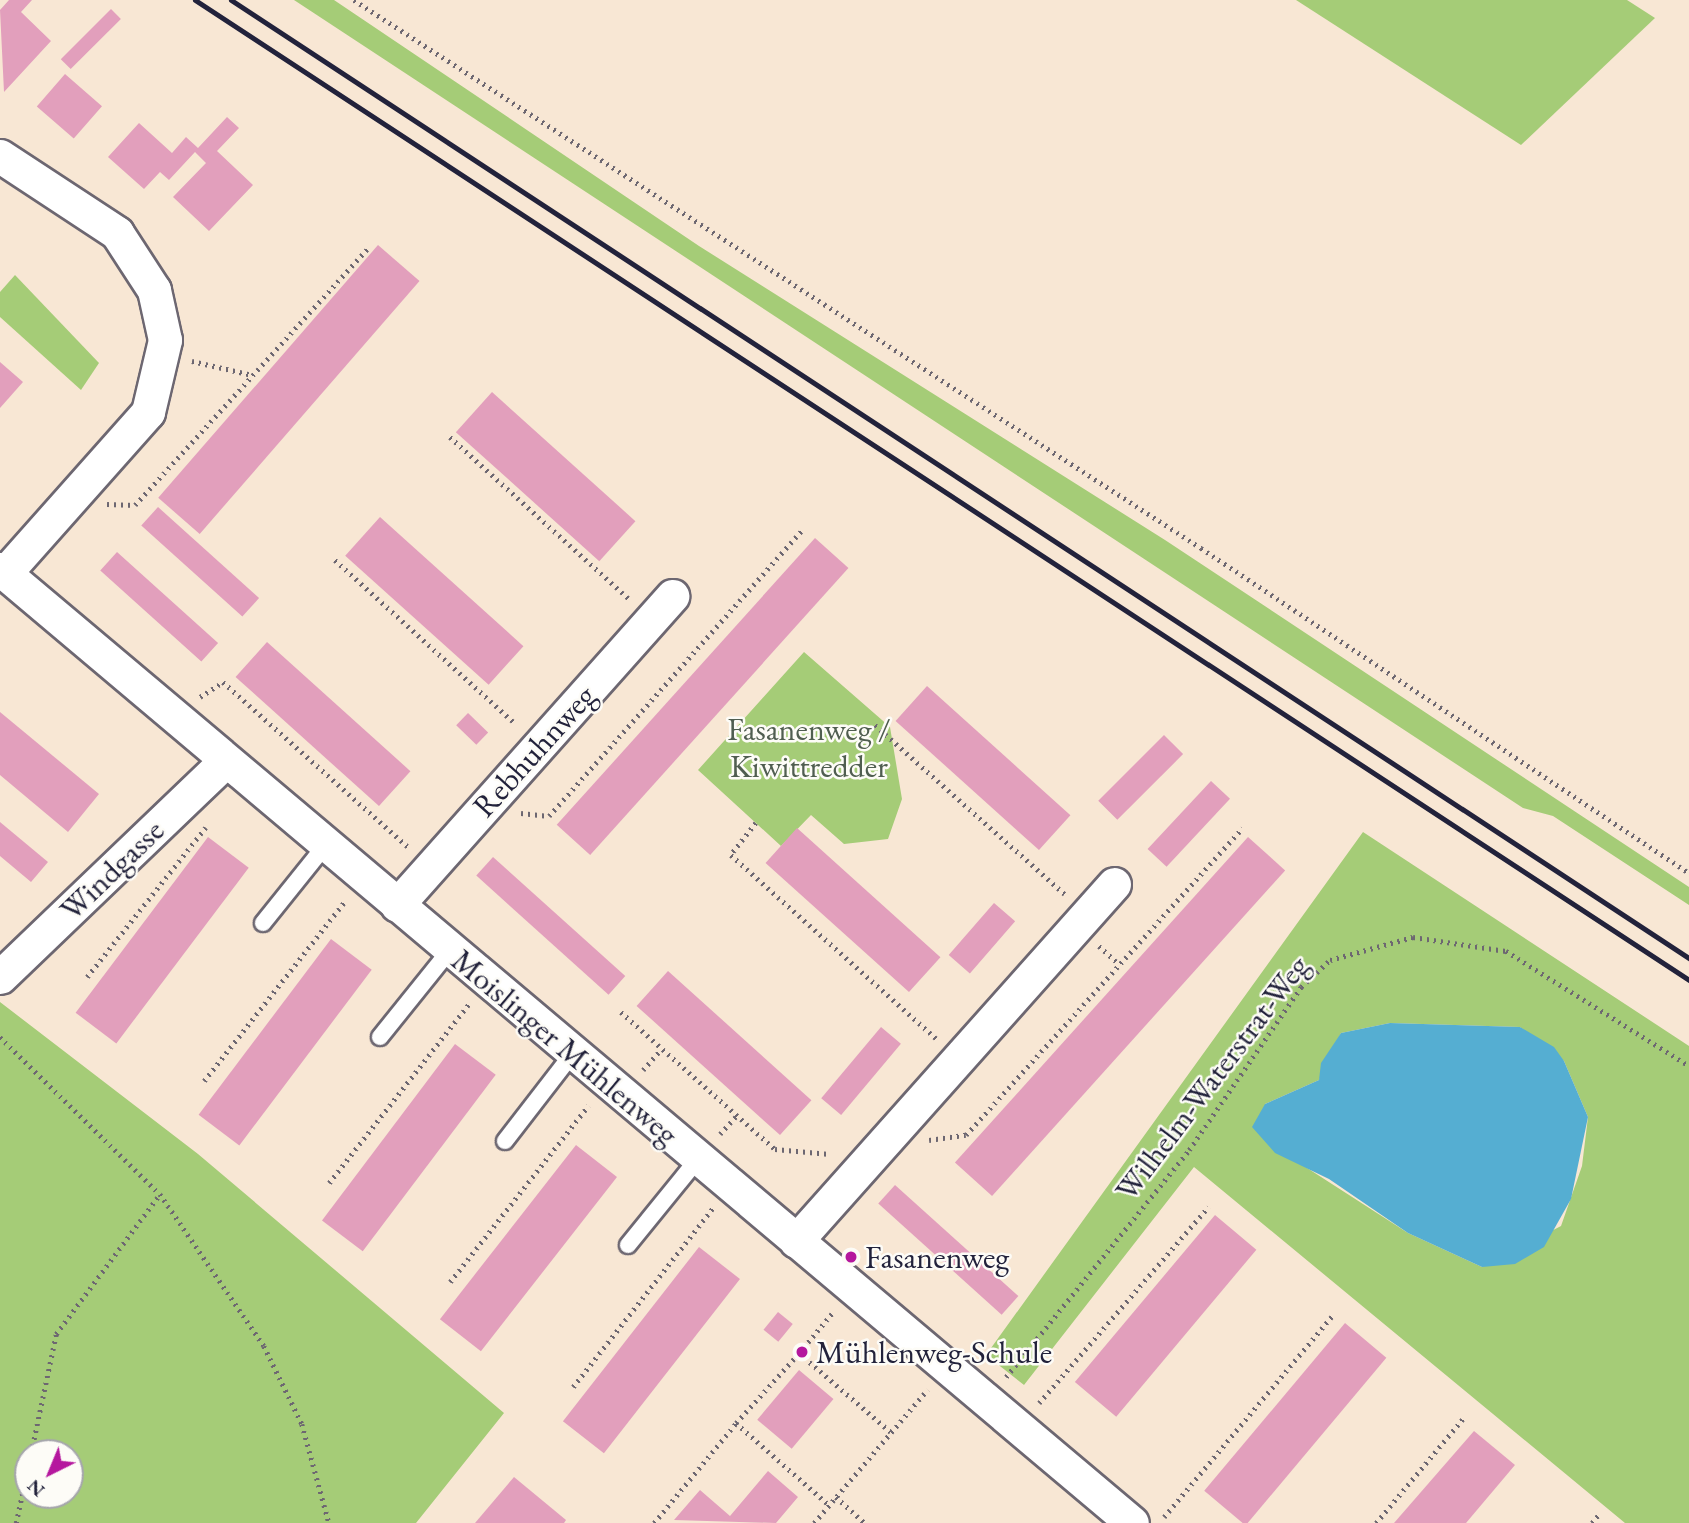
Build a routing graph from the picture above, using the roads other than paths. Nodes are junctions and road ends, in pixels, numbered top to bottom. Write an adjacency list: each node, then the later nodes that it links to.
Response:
1 (0, 156): 2 (street)
2 (3, 571): 4 (street, Moislinger Mühlenweg)
3 (662, 608): 7 (street, Rebhuhnweg)
4 (235, 772): 5 (street, Moislinger Mühlenweg); 10 (street, Windgasse)
5 (325, 846): 7 (street, Moislinger Mühlenweg); 8 (lane)
6 (1114, 884): 15 (street)
7 (397, 905): 9 (street, Moislinger Mühlenweg)
8 (263, 923)
9 (450, 950): 11 (lane); 12 (street, Moislinger Mühlenweg)
10 (0, 977)
11 (380, 1037)
12 (573, 1054): 13 (lane); 14 (street, Moislinger Mühlenweg)
13 (505, 1141)
14 (698, 1158): 15 (street, Moislinger Mühlenweg); 16 (lane)
15 (796, 1241): 17 (street, Moislinger Mühlenweg)
16 (628, 1245)
17 (1132, 1523)

